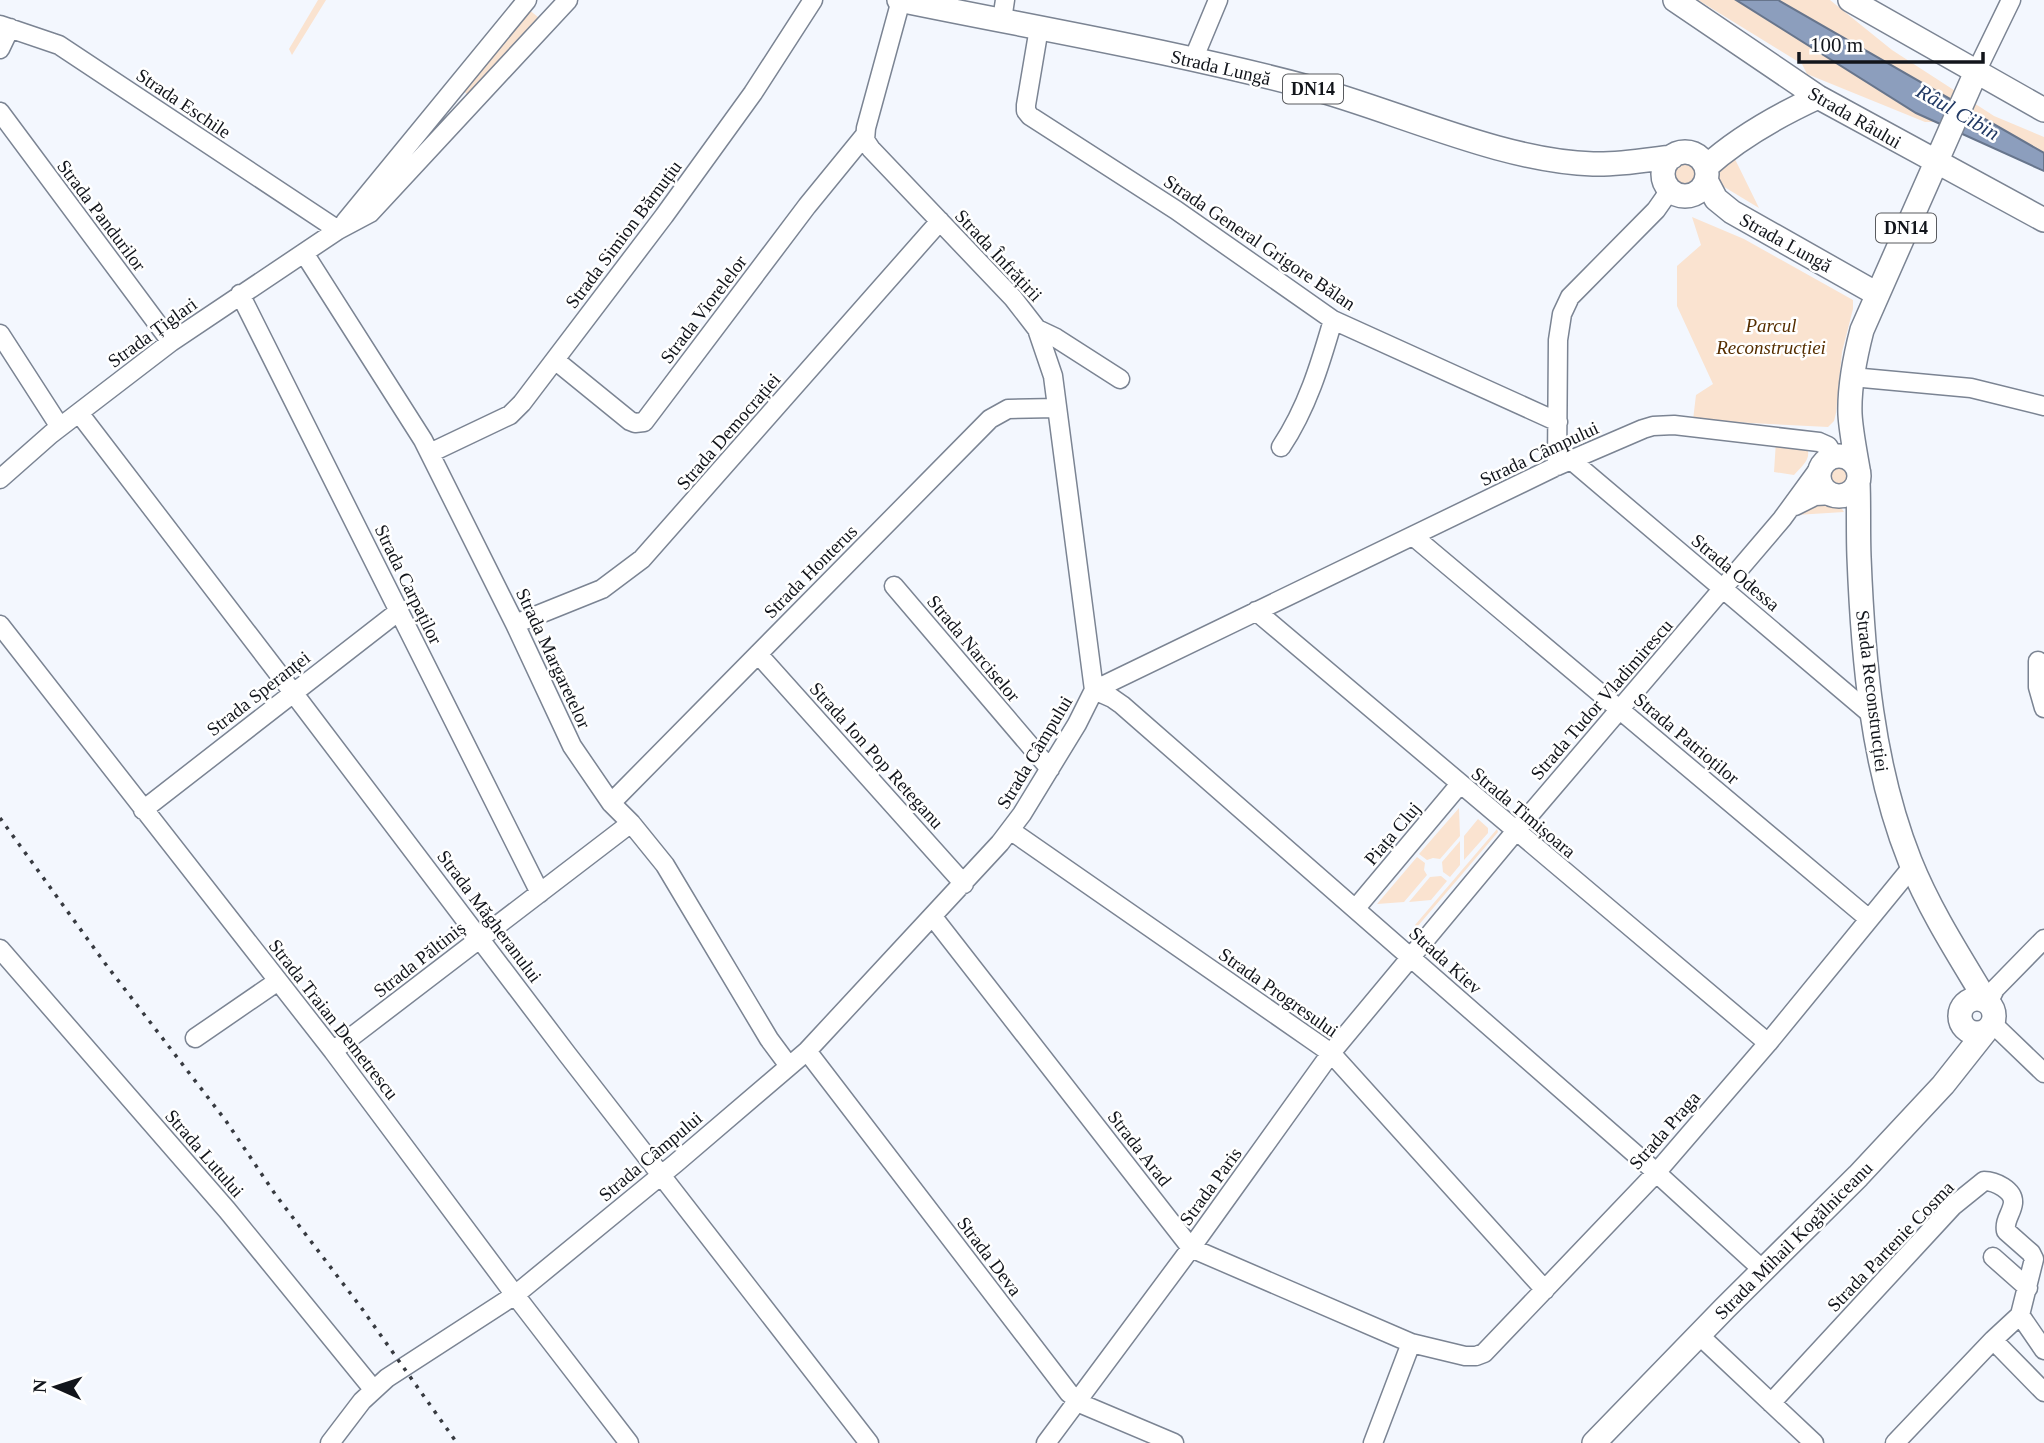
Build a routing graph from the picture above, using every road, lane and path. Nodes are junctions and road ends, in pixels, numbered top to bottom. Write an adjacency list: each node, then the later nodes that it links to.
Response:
1 (527, 0): 27 (street, Strada Țiglari)
2 (568, 0): 27 (street, Strada Țiglari)
3 (813, 0): 35 (street, Strada Simion Bărnuțiu)
4 (900, 0): 9 (main road, Strada Lungă / DN14); 18 (street)
5 (1217, 0): 13 (street)
6 (1675, 0): 15 (main road, Strada Râului)
7 (1850, 0): 14 (main road)
8 (2011, 0): 14 (street)
9 (1003, 10): 11 (main road, Strada Lungă / DN14)
10 (5, 27): 12 (street); 27 (street, Strada Eschile)
11 (1039, 28): 13 (main road, Strada Lungă / DN14); 31 (street, Strada General Grigore Bălan)
12 (0, 49)
13 (1193, 60): 22 (main road, Strada Lungă / DN14)
14 (1974, 77): 16 (main road); 21 (main road, DN14)
15 (1818, 97): 19 (main road, Strada Lungă / DN14); 21 (main road, Strada Râului)
16 (2044, 110)
17 (0, 112): 34 (street, Strada Pandurilor)
18 (865, 135): 26 (street, Strada Înfrățirii); 35 (street, Strada Viorelelor)
19 (1730, 145): 20 (main road, Strada Lungă / DN14); 23 (main road, Strada Lungă / DN14)
20 (1678, 154): 22 (main road, Strada Lungă / DN14); 23 (main road); 24 (main road)
21 (1938, 154): 25 (main road, Strada Râului); 29 (main road, DN14)
22 (1621, 164): 24 (main road, Strada Lungă / DN14)
23 (1706, 173): 24 (main road, DN14); 29 (main road, Strada Lungă)
24 (1667, 186): 42 (street)
25 (2044, 220)
26 (940, 222): 32 (street, Strada Înfrățirii); 56 (street, Strada Democrației)
27 (338, 230): 28 (street, Strada Țiglari)
28 (304, 253): 30 (street, Strada Țiglari); 45 (street, Strada Margaretelor)
29 (1877, 293): 36 (main road)
30 (240, 294): 34 (street, Strada Țiglari); 54 (street, Strada Carpaților)
31 (1333, 320): 42 (street, Strada General Grigore Bălan); 44 (street)
32 (1037, 329): 37 (street); 39 (street, Strada Înfrățirii)
33 (0, 334): 43 (street)
34 (171, 342): 40 (street, Strada Țiglari)
35 (555, 360): 45 (street, Strada Simion Bărnuțiu)
36 (1852, 377): 38 (street); 41 (main road)
37 (1120, 379)
38 (2044, 406)
39 (1057, 408): 58 (street, Strada Honterus); 60 (street, Strada Înfrățirii)
40 (79, 413): 43 (street, Strada Țiglari); 61 (street, Strada Măgheranului)
41 (1850, 415): 46 (main road); 49 (main road)
42 (1558, 422): 47 (street)
43 (60, 427): 48 (street, Strada Țiglari)
44 (1282, 447)
45 (430, 453): 56 (street, Strada Margaretelor)
46 (1829, 460): 47 (street, Strada Câmpului); 49 (main road); 49 (main road); 50 (street, Strada Tudor Vladimirescu)
47 (1564, 463): 51 (street, Strada Câmpului); 53 (street, Strada Odessa)
48 (0, 479)
49 (1848, 486): 50 (street); 64 (main road, Strada Reconstrucției)
50 (1787, 513): 53 (street, Strada Tudor Vladimirescu)
51 (1413, 536): 55 (street, Strada Câmpului); 63 (street, Strada Patrioților)
52 (894, 586): 65 (street, Strada Narciselor)
53 (1723, 589): 63 (street, Strada Tudor Vladimirescu); 64 (street, Strada Odessa)
54 (399, 611): 61 (street, Strada Speranței); 74 (street, Strada Carpaților)
55 (1256, 611): 60 (street, Strada Câmpului); 66 (street, Strada Timișoara)
56 (515, 624): 67 (street, Strada Margaretelor)
57 (0, 625): 68 (street, Strada Traian Demetrescu)
58 (758, 654): 67 (street, Strada Honterus); 73 (street, Strada Ion Pop Reteganu)
59 (2038, 661): 62 (street)
60 (1094, 690): 65 (street, Strada Câmpului); 75 (street, Strada Kiev)
61 (294, 692): 68 (street, Strada Speranței); 78 (street, Strada Măgheranului)
62 (2044, 708)
63 (1621, 710): 71 (street, Strada Tudor Vladimirescu); 77 (street, Strada Patrioților)
64 (1873, 716): 72 (main road, Strada Reconstrucției)
65 (1050, 769): 70 (street, Strada Câmpului)
66 (1460, 785): 71 (street, Strada Timișoara); 75 (street, Piața Cluj)
67 (611, 803): 69 (street, Strada Margaretelor)
68 (143, 810): 83 (street, Strada Traian Demetrescu)
69 (631, 823): 74 (street, Strada Păltiniș); 91 (street, Strada Margaretelor)
70 (1010, 830): 73 (street, Strada Câmpului); 90 (street, Strada Progresului)
71 (1515, 832): 82 (street, Strada Tudor Vladimirescu); 87 (street, Strada Timișoara)
72 (1912, 867): 77 (street, Strada Praga); 81 (main road, Strada Reconstrucției)
73 (964, 884): 76 (street, Strada Câmpului)
74 (540, 893): 78 (street, Strada Păltiniș)
75 (1356, 908): 82 (street, Strada Kiev)
76 (933, 917): 89 (street, Strada Câmpului); 96 (street, Strada Arad)
77 (1868, 919): 87 (street, Strada Praga)
78 (480, 938): 88 (street, Strada Păltiniș); 95 (street, Strada Măgheranului)
79 (2044, 939): 84 (street)
80 (0, 949): 107 (street, Strada Lutului)
81 (1956, 953): 84 (main road, Strada Reconstrucției); 85 (main road)
82 (1410, 956): 90 (street, Strada Paris); 94 (street, Strada Kiev)
83 (278, 981): 86 (street); 88 (street, Strada Traian Demetrescu)
84 (1988, 1015): 85 (main road); 92 (main road, Strada Mihail Kogălniceanu); 93 (street)
85 (1961, 1018): 92 (main road)
86 (195, 1038)
87 (1768, 1043): 94 (street, Strada Praga)
88 (333, 1051): 101 (street, Strada Traian Demetrescu)
89 (807, 1051): 91 (street, Strada Câmpului); 109 (street, Strada Deva)
90 (1331, 1053): 96 (street, Strada Paris); 100 (street, Strada Progresului)
91 (789, 1066): 95 (street, Strada Câmpului)
92 (1954, 1071): 98 (main road, Strada Mihail Kogălniceanu)
93 (2044, 1073)
94 (1656, 1172): 98 (street, Strada Kiev); 100 (street, Strada Praga)
95 (661, 1175): 101 (street, Strada Câmpului); 113 (street, Strada Măgheranului)
96 (1191, 1248): 105 (street, Strada Arad); 109 (street, Strada Paris)
97 (1993, 1257): 99 (street)
98 (1764, 1271): 103 (main road, Strada Mihail Kogălniceanu)
99 (2028, 1288): 102 (street, Strada Partenie Cosma); 110 (street, Strada Partenie Cosma)
100 (1545, 1290): 105 (street, Strada Praga)
101 (515, 1295): 107 (street, Strada Câmpului); 112 (street, Strada Traian Demetrescu)
102 (2020, 1315): 104 (street); 106 (street)
103 (1699, 1335): 110 (street); 117 (main road, Strada Mihail Kogălniceanu)
104 (1993, 1340): 108 (street); 119 (street)
105 (1411, 1343): 116 (street)
106 (2044, 1350)
107 (373, 1389): 111 (street, Strada Câmpului)
108 (2044, 1392)
109 (1079, 1402): 114 (street, Strada Paris); 115 (street, Strada Deva)
110 (1771, 1402): 118 (street)
111 (330, 1443)
112 (629, 1443)
113 (869, 1443)
114 (1046, 1443)
115 (1174, 1443)
116 (1373, 1443)
117 (1594, 1443)
118 (1814, 1443)
119 (1895, 1443)

